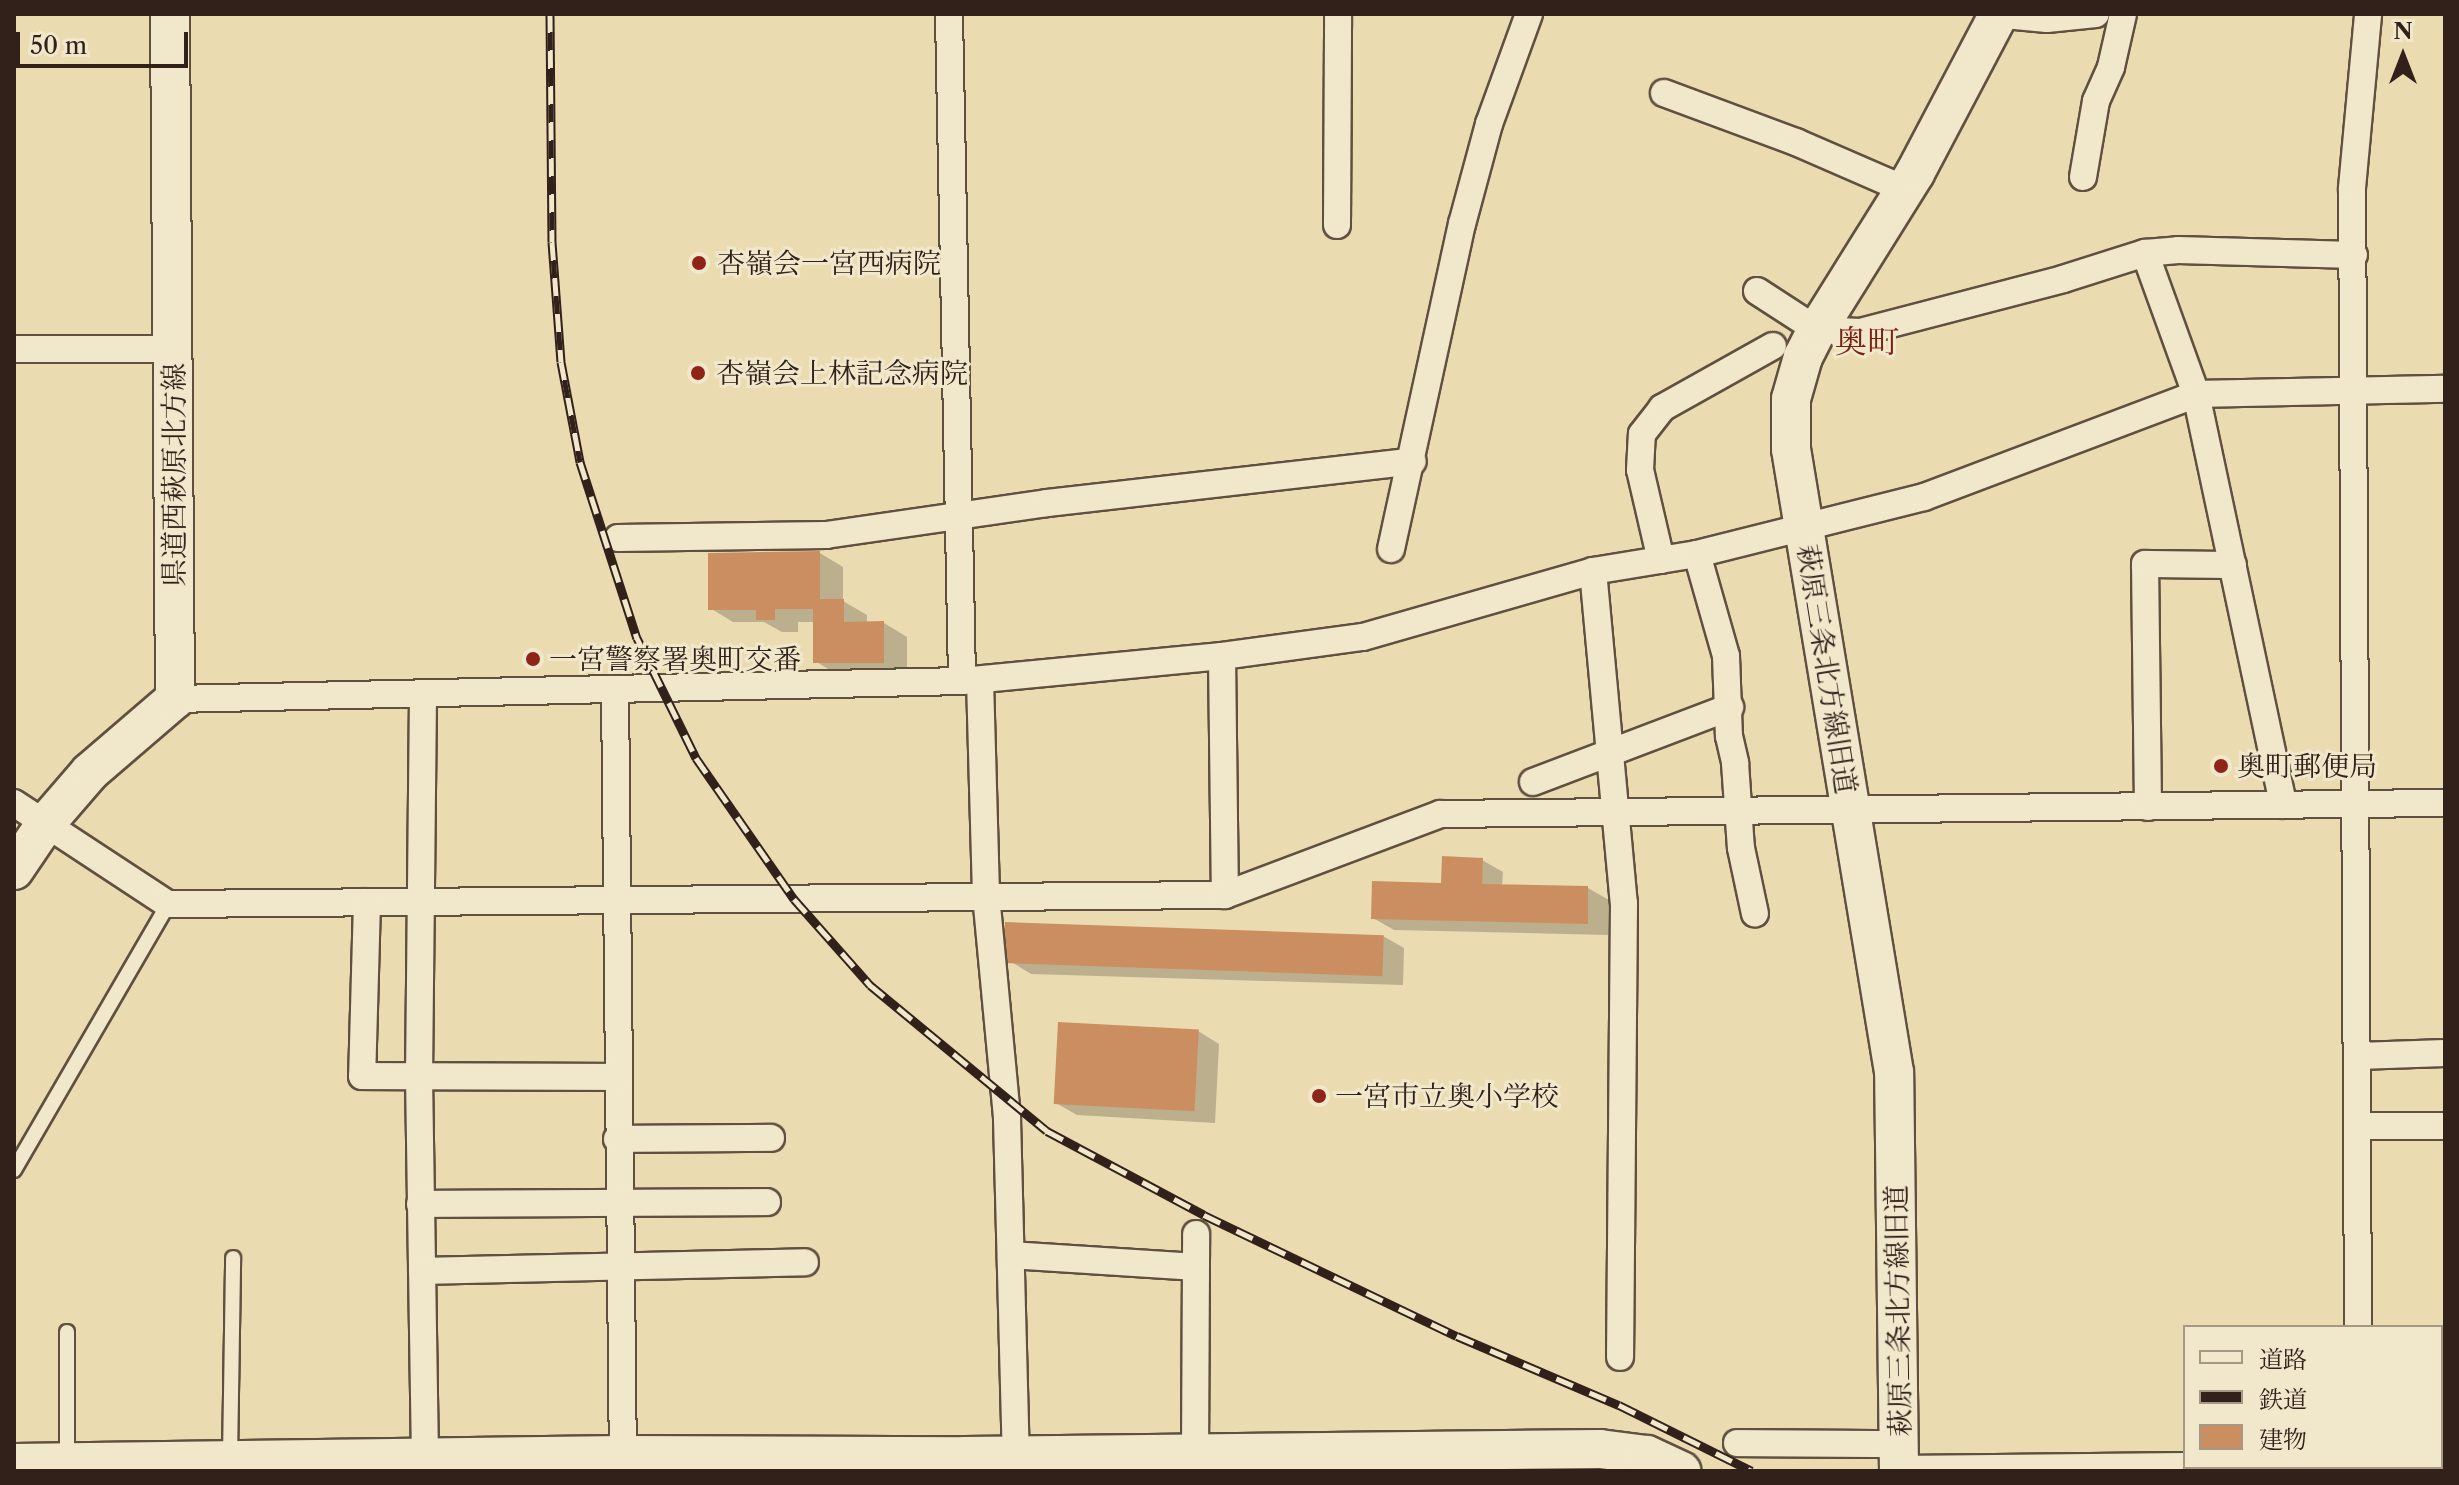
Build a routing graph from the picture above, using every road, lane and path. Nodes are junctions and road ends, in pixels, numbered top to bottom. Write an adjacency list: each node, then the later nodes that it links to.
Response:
1 (170, 14): 17 (main road, 県道西萩原北方線)
2 (949, 14): 22 (street)
3 (1338, 14): 12 (street)
4 (1529, 14): 21 (street)
5 (1997, 14): 6 (street); 11 (main road)
6 (2096, 14)
7 (2123, 14): 10 (street)
8 (2368, 14): 14 (street)
9 (1664, 93): 11 (street)
10 (2083, 177)
11 (1904, 189): 15 (main road)
12 (1337, 225)
13 (2145, 253): 14 (street); 15 (street); 20 (street)
14 (2354, 255): 19 (street)
15 (1798, 344): 15 (street); 23 (main road); 27 (street)
16 (14, 349): 17 (street)
17 (173, 349): 34 (main road, 県道西萩原北方線)
18 (2445, 389): 19 (street, 萩原三条北方線旧道)
19 (2352, 391): 20 (street, 萩原三条北方線旧道); 39 (street)
20 (2196, 394): 23 (street, 萩原三条北方線旧道); 28 (street)
21 (1413, 461): 22 (street); 25 (street)
22 (957, 518): 24 (street); 31 (street)
23 (1803, 528): 26 (street); 43 (main road, 萩原三条北方線旧道)
24 (618, 538)
25 (1391, 549)
26 (1697, 554): 27 (street); 35 (street)
27 (1661, 560): 29 (street)
28 (2233, 565): 41 (street); 42 (street)
29 (1593, 571): 30 (street); 36 (street)
30 (1222, 656): 31 (street); 49 (street)
31 (971, 680): 32 (street); 48 (street)
32 (615, 690): 33 (street); 52 (street)
33 (423, 696): 34 (street); 51 (street)
34 (175, 699): 46 (main road)
35 (1730, 707): 36 (street); 44 (street)
36 (1608, 751): 37 (street); 45 (street)
37 (1533, 782)
38 (14, 803): 46 (street)
39 (2355, 803): 40 (street); 41 (street); 56 (street)
40 (2445, 803)
41 (2283, 805): 42 (street)
42 (2148, 807): 43 (street)
43 (1851, 812): 44 (street); 79 (main road, 萩原三条北方線旧道)
44 (1740, 813): 45 (street); 54 (street)
45 (1616, 814): 49 (street); 76 (street)
46 (46, 823): 47 (main road); 53 (street)
47 (14, 870)
48 (986, 895): 49 (street); 52 (street); 68 (street)
49 (1225, 895)
50 (367, 902): 51 (street); 53 (street); 57 (street)
51 (423, 902): 52 (street); 57 (street)
52 (615, 903): 58 (street)
53 (168, 904): 63 (lane)
54 (1755, 914)
55 (2445, 1053): 56 (street)
56 (2358, 1056): 59 (street)
57 (419, 1076): 58 (street); 66 (street)
58 (617, 1077): 62 (street)
59 (2357, 1126): 60 (street); 74 (street)
60 (2445, 1126)
61 (771, 1138): 62 (street)
62 (617, 1139): 64 (street)
63 (14, 1170)
64 (620, 1202): 65 (street); 66 (street); 71 (street)
65 (767, 1202)
66 (420, 1204): 73 (street)
67 (1196, 1234): 72 (street)
68 (1011, 1255): 72 (street); 84 (street)
69 (233, 1258): 86 (lane)
70 (805, 1262): 71 (street)
71 (620, 1264): 73 (street); 83 (street)
72 (1196, 1267): 78 (street)
73 (422, 1271): 85 (street)
74 (2358, 1325)
75 (67, 1332): 80 (lane)
76 (1620, 1357)
77 (1737, 1443): 79 (street)
78 (1195, 1455): 81 (main road); 84 (main road)
79 (1899, 1461): 88 (street)
80 (67, 1462): 82 (main road); 86 (main road)
81 (1395, 1462): 89 (main road)
82 (14, 1463)
83 (623, 1463): 84 (main road); 85 (main road)
84 (1017, 1463)
85 (424, 1464): 86 (main road)
86 (230, 1466)
87 (2183, 1466): 88 (street)
88 (1956, 1470)
89 (1681, 1471)

